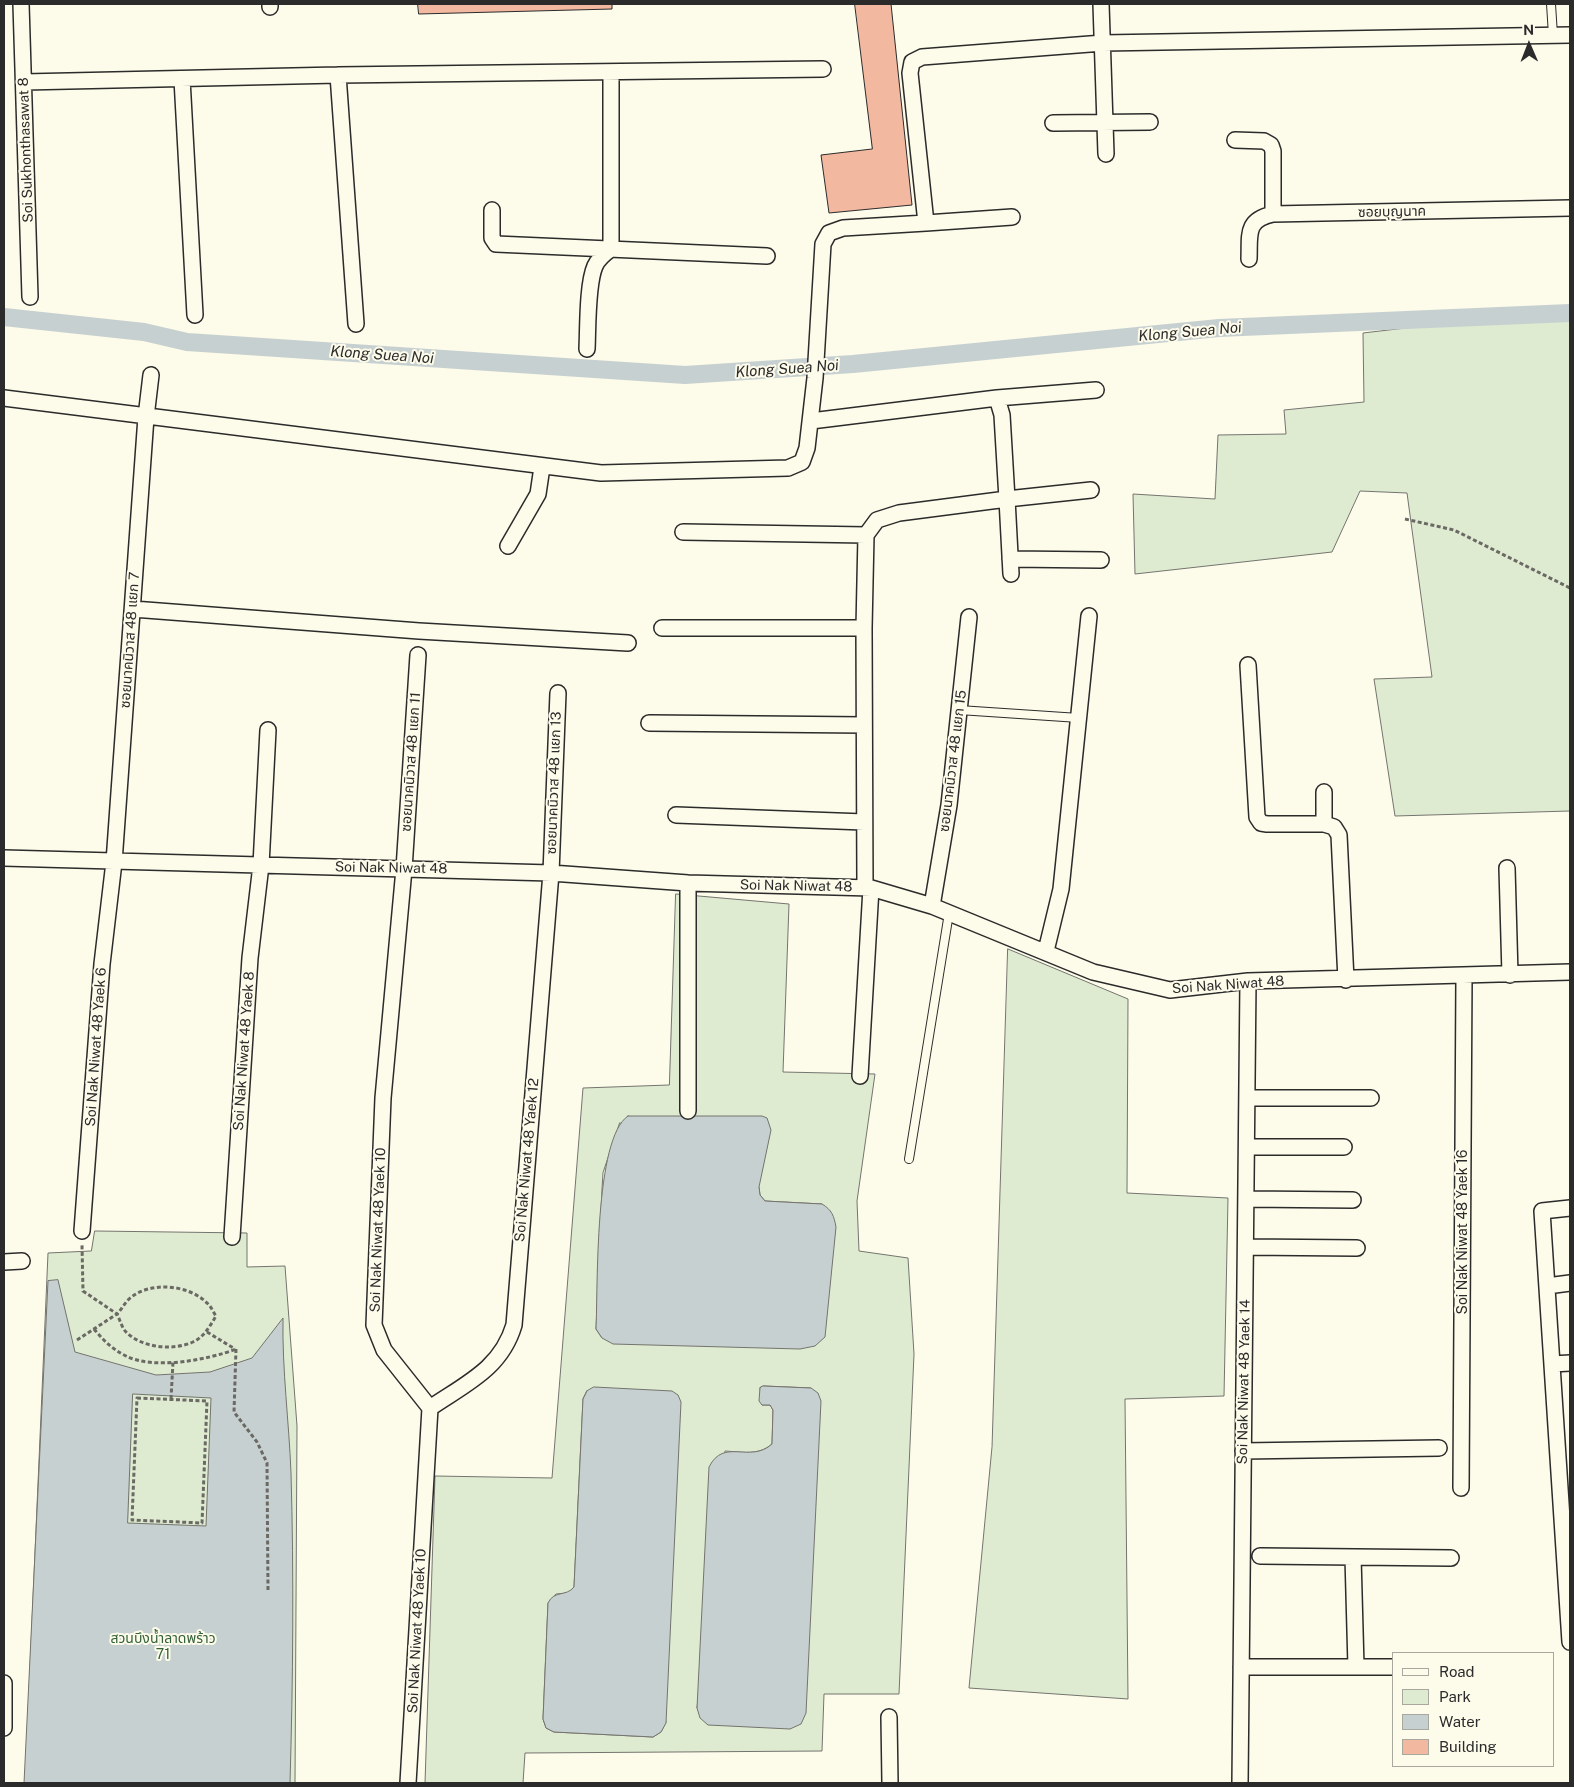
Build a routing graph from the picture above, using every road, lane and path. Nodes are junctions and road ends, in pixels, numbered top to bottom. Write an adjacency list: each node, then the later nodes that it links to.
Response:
1 (22, 4): 11 (street, Soi Sukhonthasawat 8)
2 (1102, 4): 6 (street)
3 (1551, 4): 4 (lane)
4 (1553, 35): 5 (street); 6 (street)
5 (1570, 35)
6 (1103, 43): 12 (street); 21 (street)
7 (823, 69): 8 (street)
8 (610, 72): 9 (street); 22 (street)
9 (338, 75): 10 (street); 27 (street)
10 (182, 79): 11 (street); 26 (street)
11 (24, 82): 25 (street, Soi Sukhonthasawat 8)
12 (1105, 122): 13 (street); 14 (street); 16 (street)
13 (1150, 122)
14 (1053, 123)
15 (1235, 140): 19 (street)
16 (1106, 154)
17 (1570, 208): 19 (street, ซอยบุญนาค)
18 (492, 210): 22 (street)
19 (1273, 214): 24 (street, ซอยบุญนาค)
20 (1012, 217): 21 (street)
21 (926, 223): 34 (street)
22 (611, 249): 23 (street); 28 (street)
23 (767, 256)
24 (1249, 259)
25 (30, 297)
26 (195, 314)
27 (356, 324)
28 (587, 349)
29 (152, 375): 33 (street, ซอยนาคนิวาส 48 แยก 7)
30 (1096, 390): 32 (street)
31 (4, 398): 33 (street)
32 (998, 398): 34 (street); 37 (street)
33 (146, 418): 35 (street); 44 (street, ซอยนาคนิวาส 48 แยก 7)
34 (811, 421): 35 (street)
35 (542, 467): 41 (street)
36 (1091, 490): 37 (street)
37 (1007, 499): 40 (street); 42 (street)
38 (1405, 518): 43 (path)
39 (683, 532): 40 (street)
40 (866, 535): 48 (street)
41 (508, 546)
42 (1101, 560)
43 (1570, 588)
44 (133, 608): 49 (street); 63 (street, ซอยนาคนิวาส 48 แยก 7)
45 (1089, 616): 54 (street)
46 (969, 617): 53 (street, ซอยนาคนิวาส 48 แยก 15)
47 (662, 628): 48 (street)
48 (864, 628): 56 (street)
49 (628, 643)
50 (418, 655): 66 (street, ซอยนาคนิวาส 48 แยก 11)
51 (1248, 665): 61 (street)
52 (558, 693): 67 (street, ซอยนาคนิวาส 48 แยก 13)
53 (959, 710): 54 (lane); 70 (street, ซอยนาคนิวาส 48 แยก 15)
54 (1080, 718): 72 (street)
55 (649, 723): 56 (street)
56 (864, 725): 60 (street)
57 (268, 730): 64 (street, Soi Nak Niwat 48 Yaek 8)
58 (1324, 792): 61 (street)
59 (676, 815): 60 (street)
60 (864, 822): 69 (street)
61 (1324, 824): 76 (street)
62 (4, 858): 63 (street, Soi Nak Niwat 48)
63 (114, 862): 64 (street, Soi Nak Niwat 48); 88 (street, Soi Nak Niwat 48 Yaek 6)
64 (261, 865): 66 (street, Soi Nak Niwat 48); 89 (street, Soi Nak Niwat 48 Yaek 8)
65 (1508, 868): 74 (street)
66 (404, 869): 67 (street, Soi Nak Niwat 48); 105 (street, Soi Nak Niwat 48 Yaek 10)
67 (550, 873): 68 (street, Soi Nak Niwat 48); 105 (street, Soi Nak Niwat 48 Yaek 12)
68 (688, 883): 69 (street, Soi Nak Niwat 48); 81 (street)
69 (868, 888): 70 (street, Soi Nak Niwat 48); 78 (street)
70 (932, 906): 71 (street, Soi Nak Niwat 48)
71 (949, 913): 72 (street, Soi Nak Niwat 48); 84 (lane)
72 (1046, 951): 77 (street, Soi Nak Niwat 48)
73 (1570, 972): 74 (street, Soi Nak Niwat 48)
74 (1510, 975): 75 (street, Soi Nak Niwat 48)
75 (1464, 976): 76 (street, Soi Nak Niwat 48); 109 (street, Soi Nak Niwat 48 Yaek 16)
76 (1346, 980): 77 (street, Soi Nak Niwat 48)
77 (1248, 982): 79 (street, Soi Nak Niwat 48 Yaek 14)
78 (860, 1076)
79 (1248, 1098): 80 (street); 82 (street, Soi Nak Niwat 48 Yaek 14)
80 (1371, 1098)
81 (688, 1111)
82 (1248, 1147): 83 (street); 85 (street, Soi Nak Niwat 48 Yaek 14)
83 (1344, 1147)
84 (908, 1159)
85 (1246, 1199): 86 (street); 90 (street, Soi Nak Niwat 48 Yaek 14)
86 (1353, 1200)
87 (1570, 1208): 95 (street)
88 (82, 1232): 96 (path)
89 (232, 1237)
90 (1246, 1247): 91 (street); 108 (street, Soi Nak Niwat 48 Yaek 14)
91 (1357, 1248)
92 (22, 1261): 93 (street)
93 (4, 1262)
94 (1570, 1283): 95 (street)
95 (1547, 1286): 103 (street)
96 (117, 1314): 97 (path); 98 (path); 98 (path)
97 (94, 1328): 99 (path); 101 (path)
98 (207, 1332): 100 (path)
99 (77, 1340)
100 (236, 1349): 101 (path); 114 (path)
101 (173, 1362): 104 (path)
102 (1570, 1363): 103 (street)
103 (1552, 1364): 106 (street)
104 (171, 1398): 104 (path)
105 (430, 1408): 123 (street, Soi Nak Niwat 48 Yaek 10)
106 (1564, 1438): 110 (street)
107 (1439, 1448): 108 (street)
108 (1243, 1451): 117 (street, Soi Nak Niwat 48 Yaek 14)
109 (1461, 1488)
110 (1566, 1515): 115 (street)
111 (1260, 1556): 112 (street)
112 (1353, 1557): 113 (street); 118 (street)
113 (1451, 1558)
114 (268, 1590)
115 (1569, 1595): 116 (street)
116 (1570, 1642)
117 (1241, 1667): 118 (street); 125 (street, Soi Nak Niwat 48 Yaek 14)
118 (1356, 1667): 119 (street)
119 (1392, 1667)
120 (4, 1683): 122 (street)
121 (889, 1717): 124 (street)
122 (4, 1728)
123 (408, 1783)
124 (890, 1783)
125 (1240, 1783)

